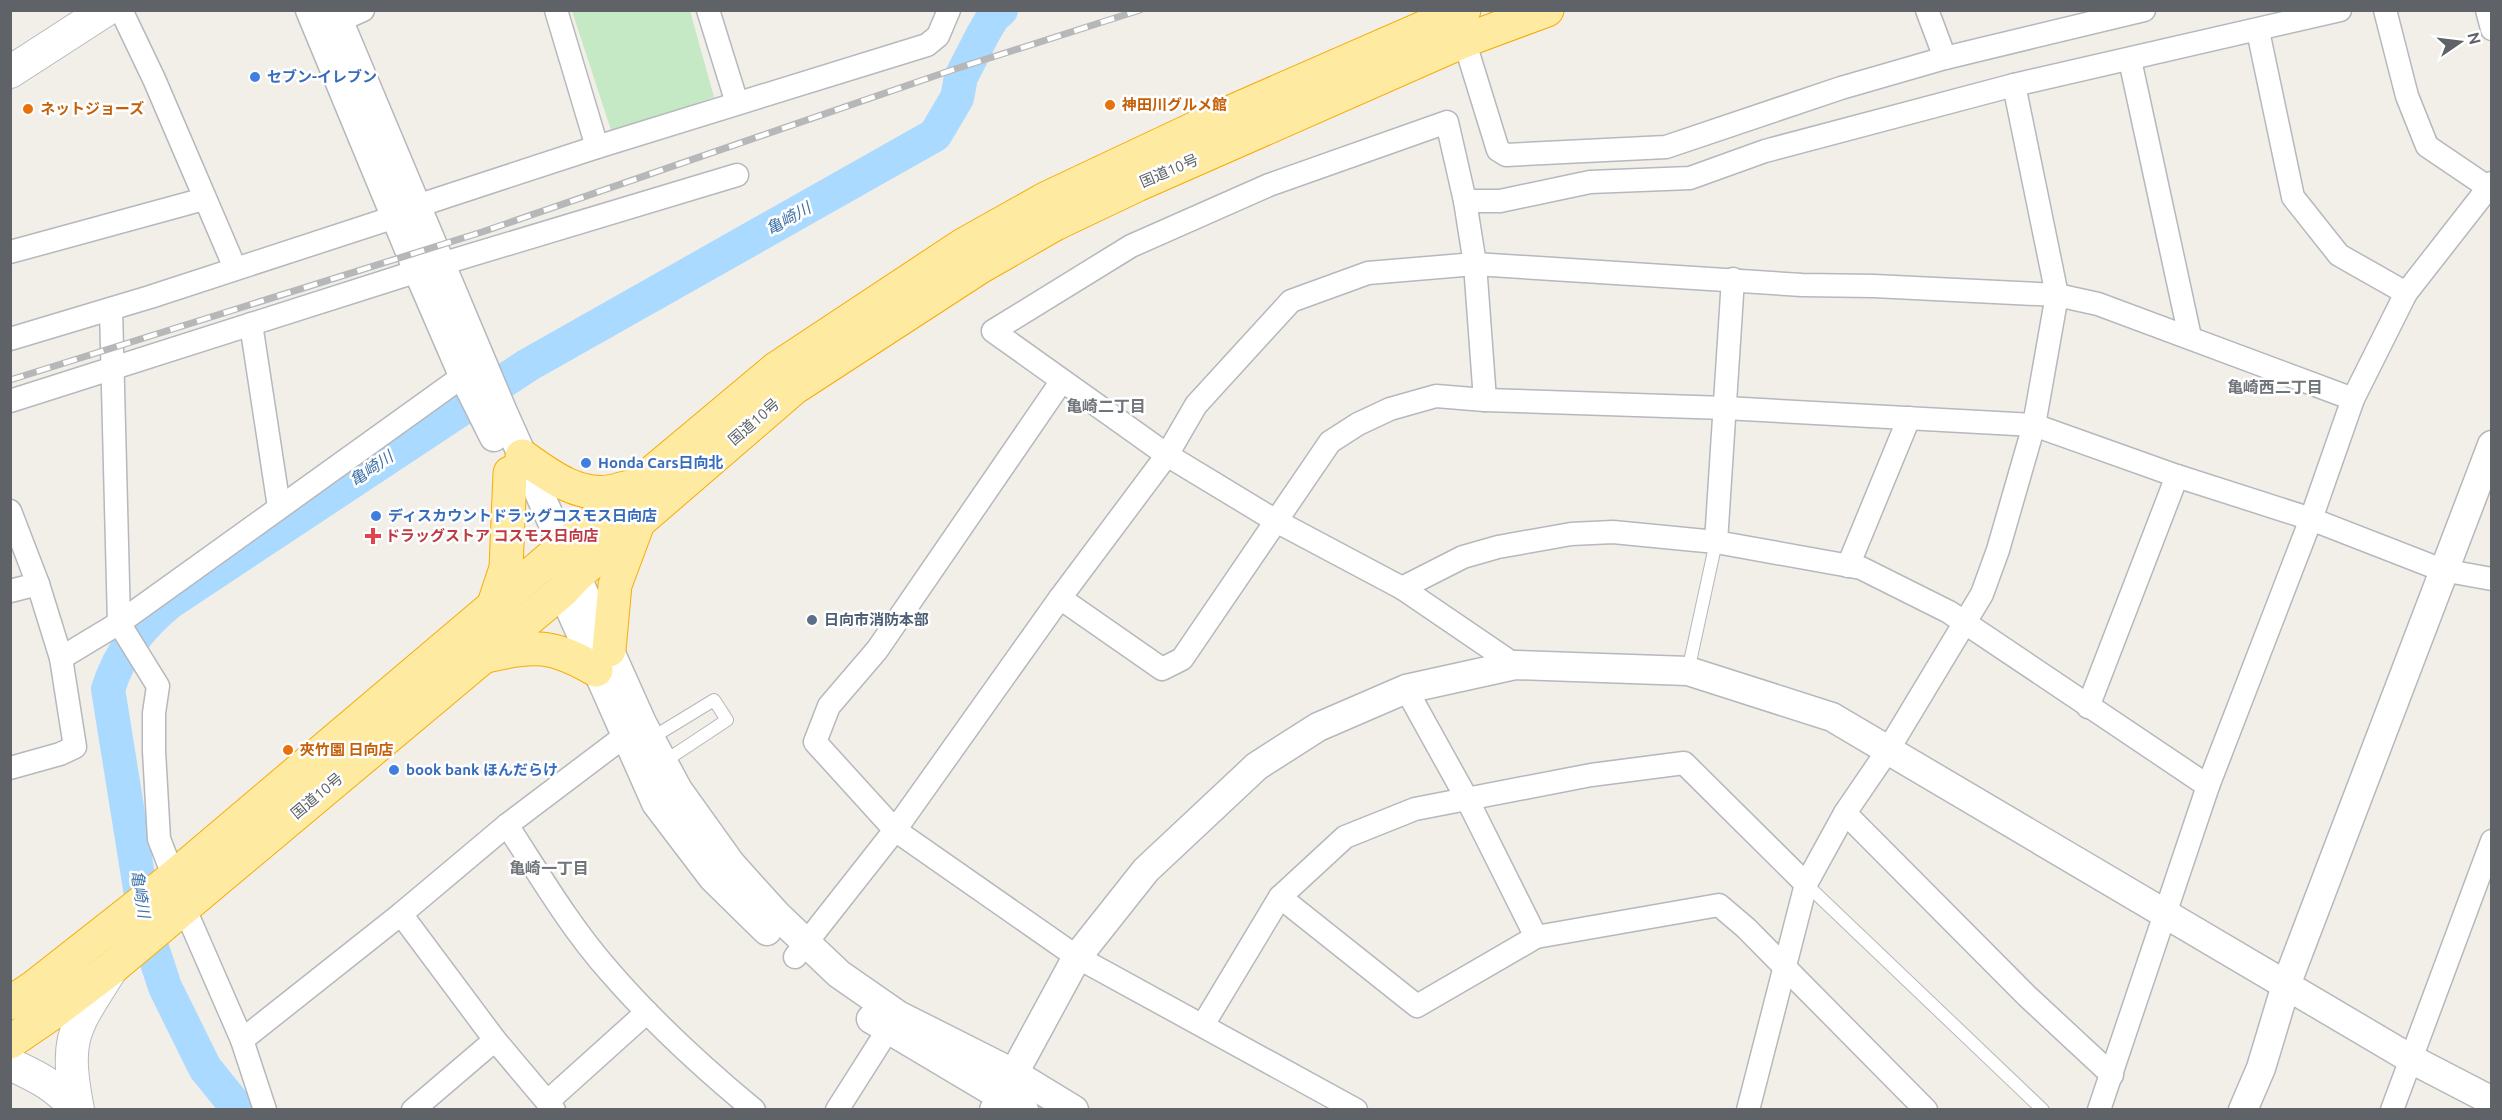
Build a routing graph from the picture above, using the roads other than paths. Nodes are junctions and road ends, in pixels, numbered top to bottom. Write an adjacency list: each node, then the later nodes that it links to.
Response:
1 (106, 10): 18 (main road)
2 (121, 10): 24 (street)
3 (555, 10): 21 (street)
4 (708, 10): 20 (street)
5 (949, 10): 20 (street)
6 (1547, 10): 13 (highway, 国道10号)
7 (1927, 10): 16 (street)
8 (2144, 10): 16 (street)
9 (2340, 10): 15 (street)
10 (2385, 10): 23 (street)
11 (2487, 10): 14 (street)
12 (333, 17): 26 (street)
13 (1462, 22): 16 (street); 51 (highway, 国道10号); 56 (highway, 国道10号)
14 (2492, 29)
15 (2258, 31): 17 (street); 32 (street)
16 (1945, 58)
17 (2130, 60): 19 (street); 36 (street)
18 (10, 72)
19 (2014, 85): 25 (street); 33 (street)
20 (737, 103): 21 (street)
21 (597, 147): 26 (street)
22 (736, 175): 30 (street)
23 (2490, 187): 32 (street)
24 (204, 199): 27 (street); 29 (street)
25 (1465, 201): 28 (street); 40 (street)
26 (406, 212): 29 (street); 30 (street)
27 (10, 252)
28 (1474, 264): 31 (street); 42 (street); 48 (street)
29 (235, 268): 34 (street)
30 (429, 268): 35 (street); 39 (street)
31 (1733, 279): 33 (street); 44 (street)
32 (2406, 293): 41 (street)
33 (2057, 295): 36 (street); 46 (street)
34 (111, 309): 37 (street); 38 (street)
35 (251, 324): 38 (street); 52 (street)
36 (2190, 338): 41 (street)
37 (10, 339)
38 (111, 368): 43 (street); 68 (street)
39 (473, 369): 49 (street); 52 (street)
40 (1061, 382): 48 (street); 84 (street)
41 (2353, 399): 54 (street)
42 (1485, 400): 44 (street); 55 (street)
43 (10, 401)
44 (1725, 408): 45 (street); 57 (street)
45 (1909, 418): 46 (street); 59 (street)
46 (2034, 426): 50 (street); 69 (street)
47 (2492, 445): 60 (street)
48 (1167, 455): 55 (street); 66 (street)
49 (516, 464): 51 (highway); 58 (street); 67 (highway)
50 (2177, 476): 54 (street); 76 (street)
51 (638, 484): 58 (highway, 国道10号)
52 (279, 507): 68 (street)
53 (10, 511): 62 (street)
54 (2311, 519): 60 (street); 80 (street)
55 (1276, 521): 64 (street); 66 (street)
56 (639, 522): 63 (highway, 国道10号); 72 (highway)
57 (1716, 542): 59 (street); 64 (street); 74 (lane)
58 (555, 554): 63 (street); 67 (highway, 国道10号)
59 (1848, 566): 69 (street)
60 (2442, 570): 61 (street); 96 (street)
61 (2492, 579)
62 (38, 584): 65 (street); 71 (street)
63 (569, 584): 70 (highway, 国道10号); 72 (street)
64 (1402, 588): 73 (street)
65 (10, 591)
66 (1060, 598): 84 (street)
67 (493, 608): 87 (highway, 国道10号)
68 (119, 622): 71 (street); 87 (street)
69 (1962, 623): 76 (street); 78 (street)
70 (484, 657): 72 (highway); 87 (highway, 国道10号)
71 (61, 658): 79 (street)
72 (602, 660): 77 (street)
73 (1515, 665): 74 (street); 75 (street)
74 (1688, 671): 78 (street)
75 (1406, 689): 81 (street); 93 (street)
76 (2088, 707): 80 (street)
77 (643, 748): 77 (lane); 83 (street); 92 (street)
78 (1887, 750): 82 (street); 90 (street)
79 (10, 768)
80 (2208, 786): 90 (street)
81 (1467, 799): 86 (street); 88 (street); 91 (street)
82 (1845, 813): 86 (street); 106 (street)
83 (507, 825): 89 (street); 98 (street)
84 (895, 830): 92 (street); 93 (street)
85 (2492, 841): 104 (street)
86 (1806, 884): 95 (street); 119 (lane)
87 (175, 894): 94 (highway, 国道10号); 97 (highway, 国道10号); 101 (street)
88 (1280, 897): 91 (street); 100 (street)
89 (401, 914): 101 (street); 102 (street)
90 (2166, 914): 96 (street); 106 (street)
91 (1536, 937): 95 (street)
92 (801, 951): 99 (street)
93 (1077, 957): 100 (street); 107 (street)
94 (124, 958): 103 (highway, 国道10号); 110 (main road)
95 (1784, 968): 117 (street); 118 (street)
96 (2286, 985): 104 (street); 121 (street)
97 (10, 1004)
98 (647, 1012): 109 (street); 113 (street)
99 (893, 1023): 107 (street); 114 (street)
100 (1203, 1025): 116 (street)
101 (242, 1040): 111 (street)
102 (495, 1040): 109 (street); 112 (street)
103 (10, 1042)
104 (2411, 1059): 108 (street); 122 (street)
105 (10, 1064): 110 (main road)
106 (2112, 1075): 120 (street)
107 (1009, 1097): 115 (street)
108 (2492, 1101)
109 (550, 1106)
110 (77, 1110)
111 (265, 1110)
112 (413, 1110)
113 (754, 1110)
114 (837, 1110)
115 (1074, 1110)
116 (1356, 1110)
117 (1748, 1110)
118 (1926, 1110)
119 (2043, 1110)
120 (2099, 1110)
121 (2243, 1110)
122 (2392, 1110)

